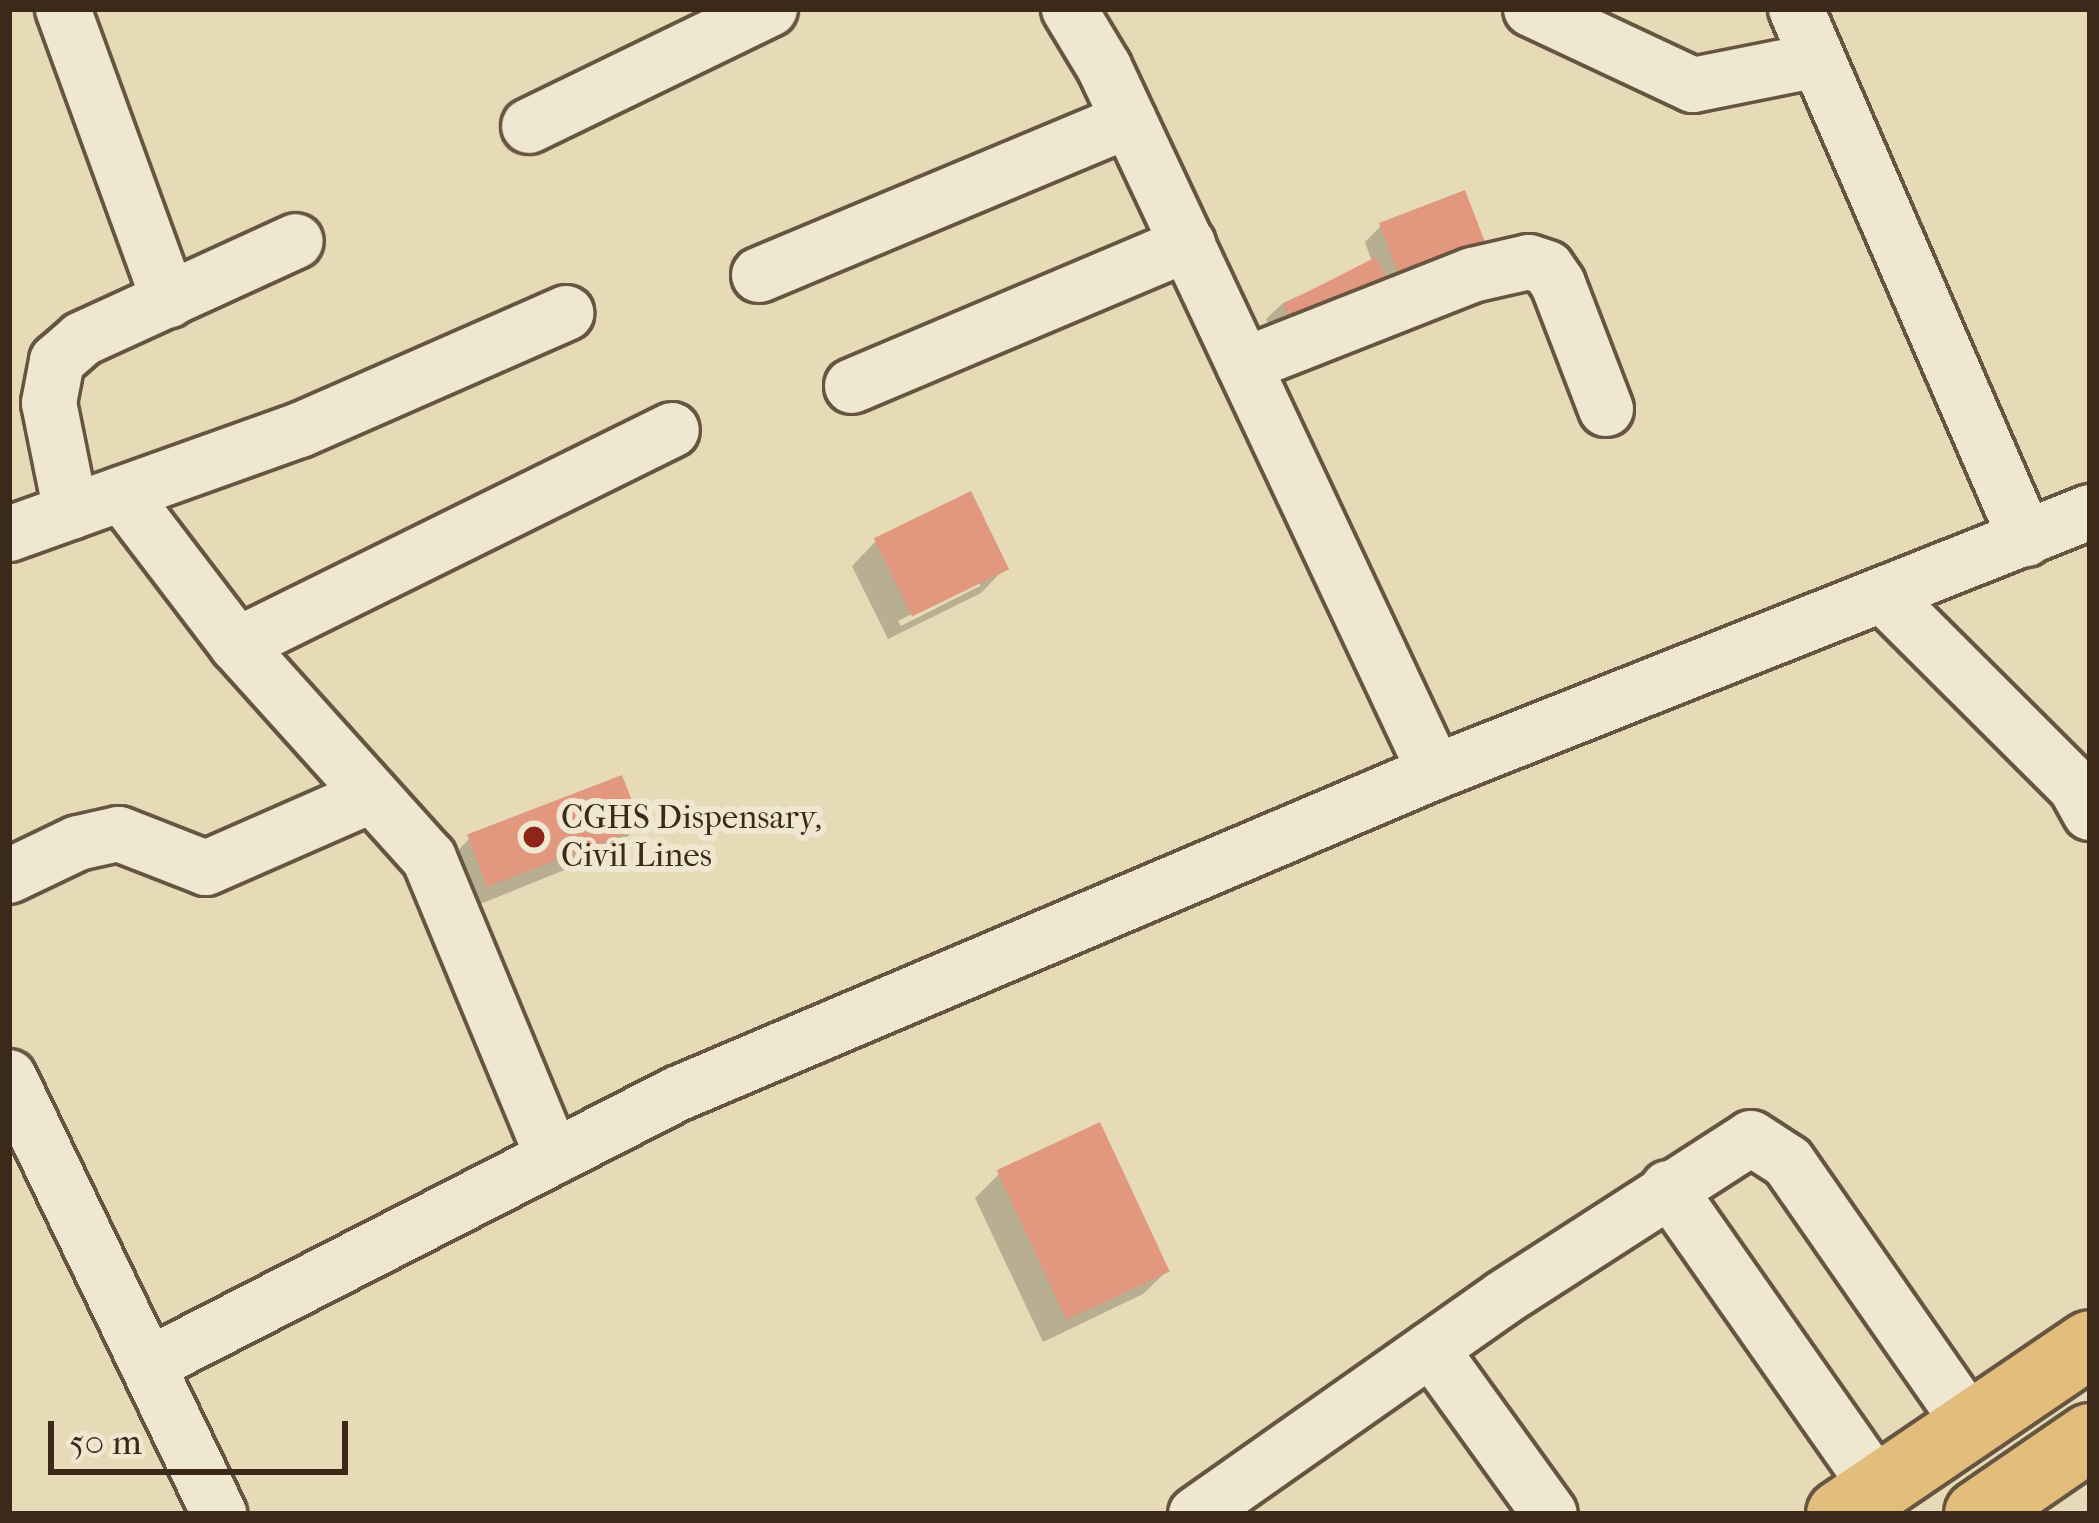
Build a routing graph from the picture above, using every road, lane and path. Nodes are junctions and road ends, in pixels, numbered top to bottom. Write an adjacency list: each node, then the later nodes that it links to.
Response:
1 (63, 9): 12 (street)
2 (770, 9): 8 (street)
3 (1069, 9): 7 (street)
4 (1532, 9): 6 (street)
5 (1796, 9): 6 (street)
6 (1818, 59): 22 (street)
7 (1129, 120): 10 (street); 11 (street)
8 (529, 127)
9 (296, 241): 12 (street)
10 (1188, 244): 14 (street); 15 (street)
11 (759, 275)
12 (169, 300): 19 (street)
13 (566, 313): 18 (street)
14 (1244, 365): 16 (street); 25 (street)
15 (852, 386)
16 (1606, 409)
17 (672, 430): 24 (street)
18 (122, 494): 19 (street); 24 (street)
19 (71, 512): 21 (street)
20 (2090, 512): 22 (street)
21 (9, 534)
22 (2026, 538): 23 (street)
23 (1883, 595): 25 (street); 27 (street)
24 (237, 645): 26 (street)
25 (1435, 772): 30 (street)
26 (372, 795): 28 (street); 30 (street)
27 (2090, 813)
28 (9, 876)
29 (9, 1077): 34 (street)
30 (553, 1157): 34 (street)
31 (1669, 1188): 33 (street); 35 (street); 37 (street)
32 (2090, 1344): 35 (main road)
33 (1431, 1349): 38 (street); 40 (street)
34 (150, 1364): 39 (street)
35 (1971, 1425): 37 (main road)
36 (2090, 1437): 41 (main road)
37 (1859, 1501)
38 (1208, 1511)
39 (219, 1514)
40 (1550, 1514)
41 (1978, 1514)

